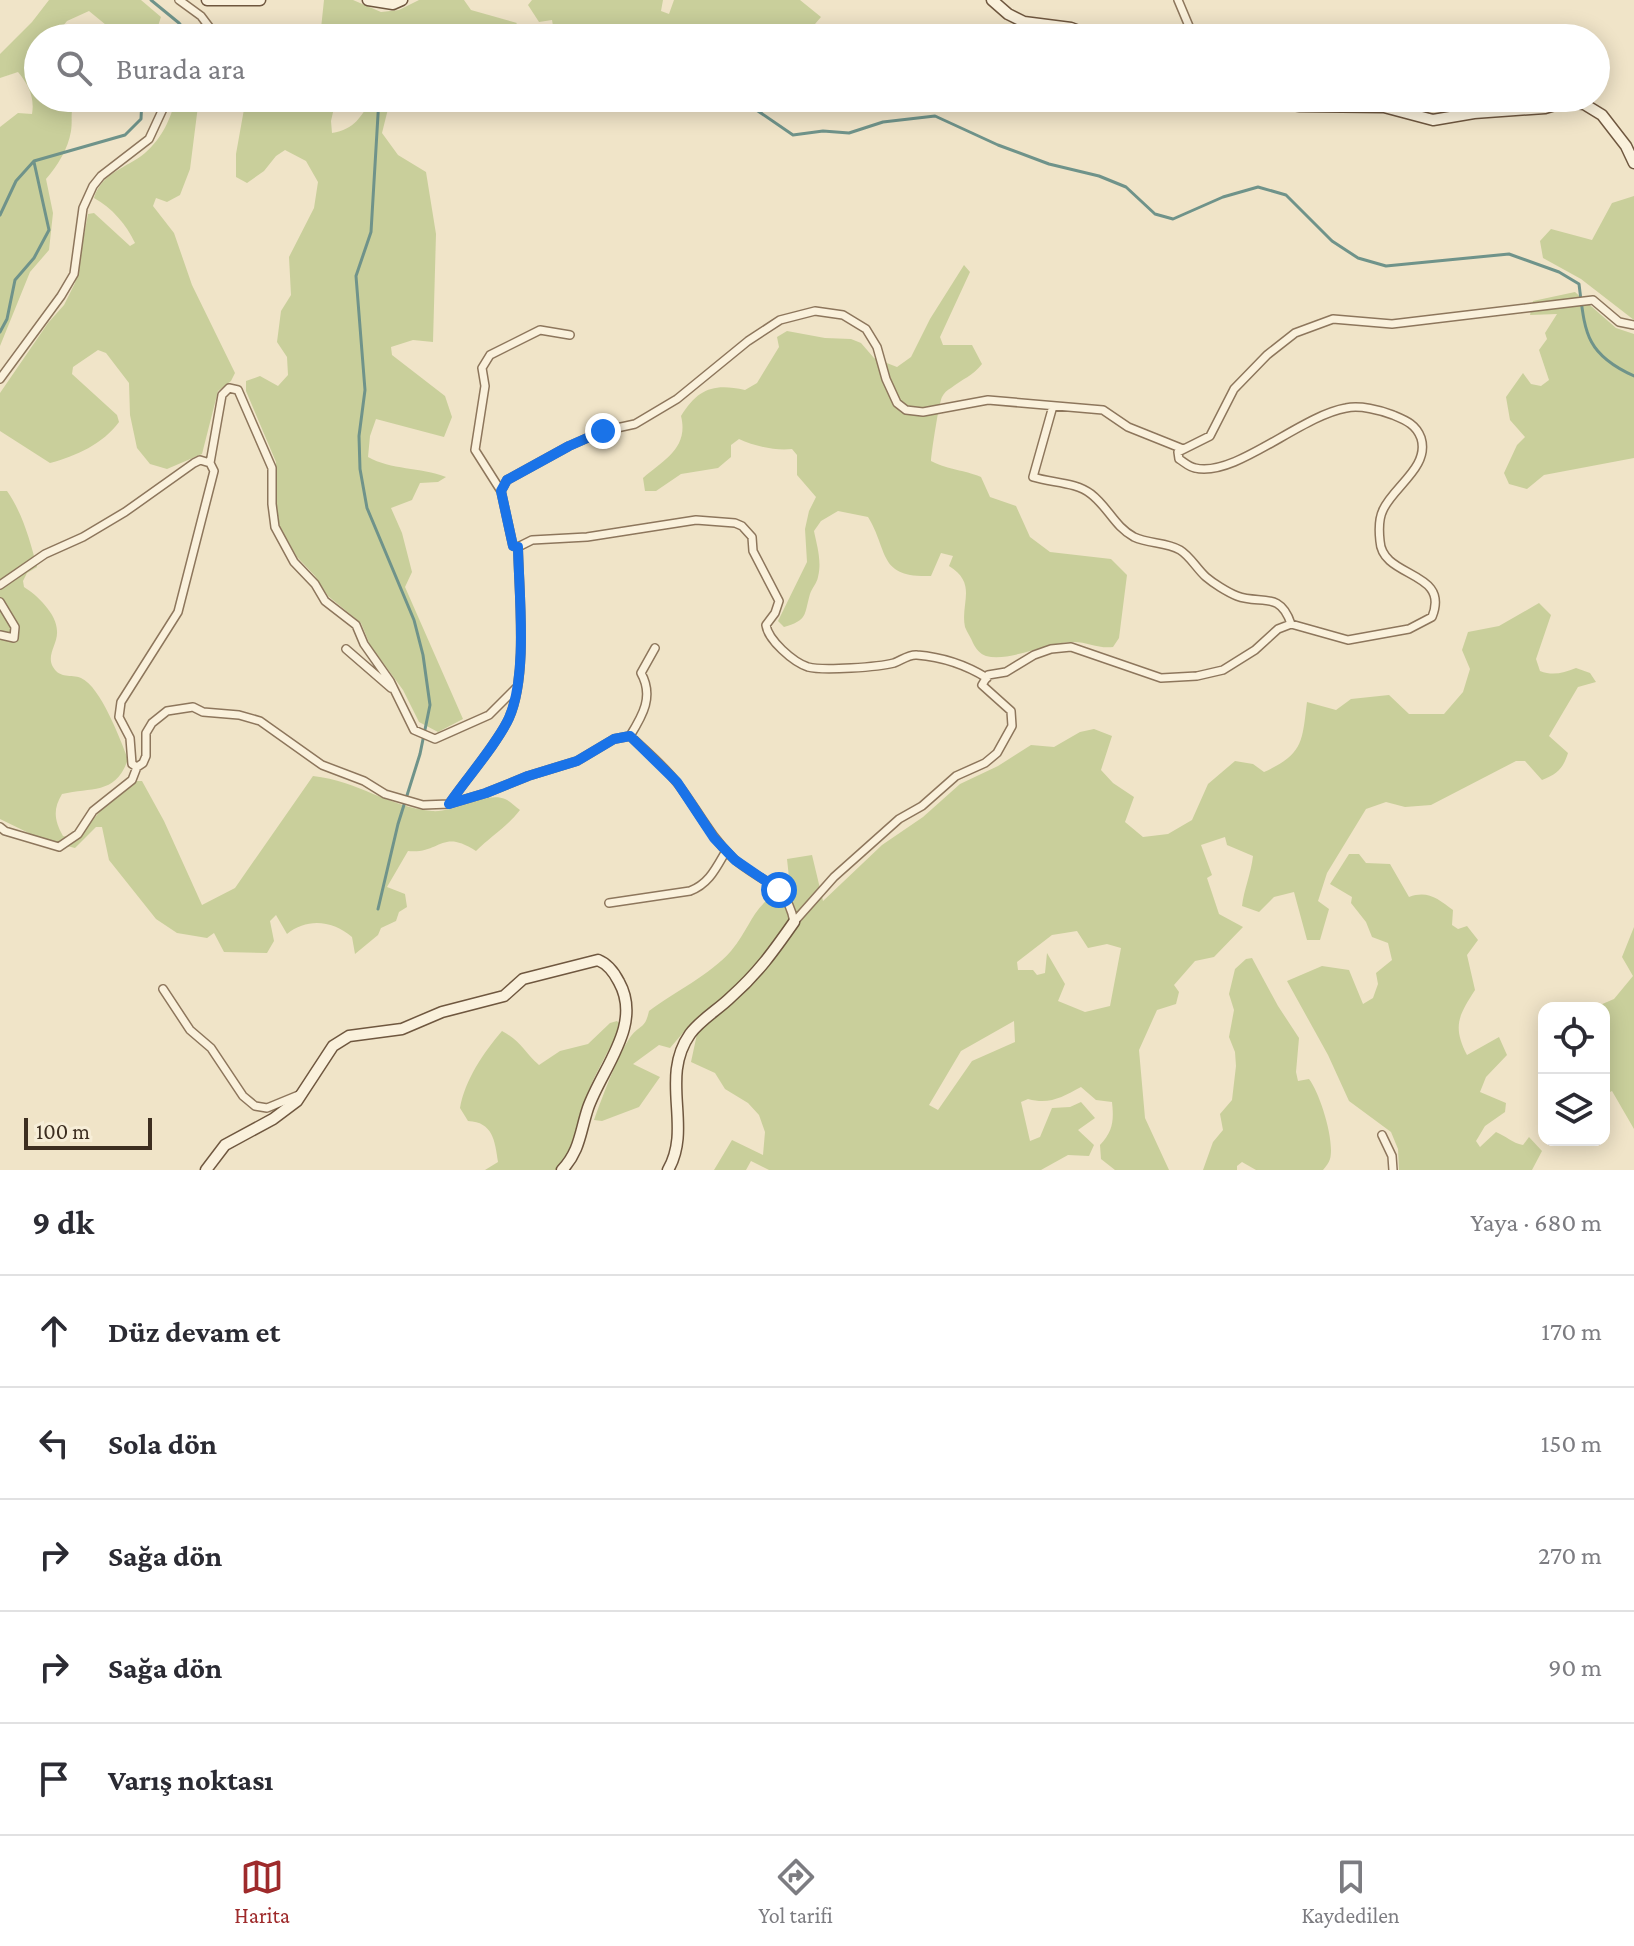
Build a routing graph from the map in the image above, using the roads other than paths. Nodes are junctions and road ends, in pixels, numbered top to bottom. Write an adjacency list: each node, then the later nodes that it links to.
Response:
1 (179, 0): 8 (street)
2 (207, 0): 3 (street)
3 (260, 0)
4 (368, 0): 5 (street)
5 (402, 0)
6 (992, 0): 9 (street)
7 (1178, 0): 10 (street)
8 (207, 24)
9 (1040, 24)
10 (1188, 24)
11 (162, 112): 20 (street)
12 (1403, 112): 16 (street)
13 (1456, 112): 16 (street)
14 (1500, 112): 16 (street)
15 (1597, 112): 17 (street)
16 (1456, 116)
17 (1634, 163)
18 (1634, 325): 22 (street)
19 (570, 335): 24 (street)
20 (0, 379)
21 (1053, 406): 22 (street); 24 (street); 28 (street)
22 (1183, 449): 28 (street)
23 (210, 463): 26 (street); 34 (street); 36 (street)
24 (501, 491): 25 (street)
25 (518, 547): 32 (street); 33 (street)
26 (0, 585)
27 (0, 602): 29 (street)
28 (1291, 624): 32 (street)
29 (0, 635)
30 (655, 648): 35 (street)
31 (346, 649): 34 (street)
32 (987, 678): 41 (street)
33 (516, 688): 34 (street); 37 (street)
34 (396, 692)
35 (630, 736): 37 (street); 39 (street)
36 (137, 767): 37 (street); 38 (street)
37 (449, 804)
38 (0, 827)
39 (726, 851): 40 (street); 41 (street)
40 (609, 903)
41 (794, 922): 47 (street)
42 (163, 989): 43 (street)
43 (301, 1094): 45 (street); 46 (street)
44 (1382, 1135): 48 (street)
45 (206, 1170)
46 (562, 1170)
47 (668, 1170)
48 (1393, 1170)

